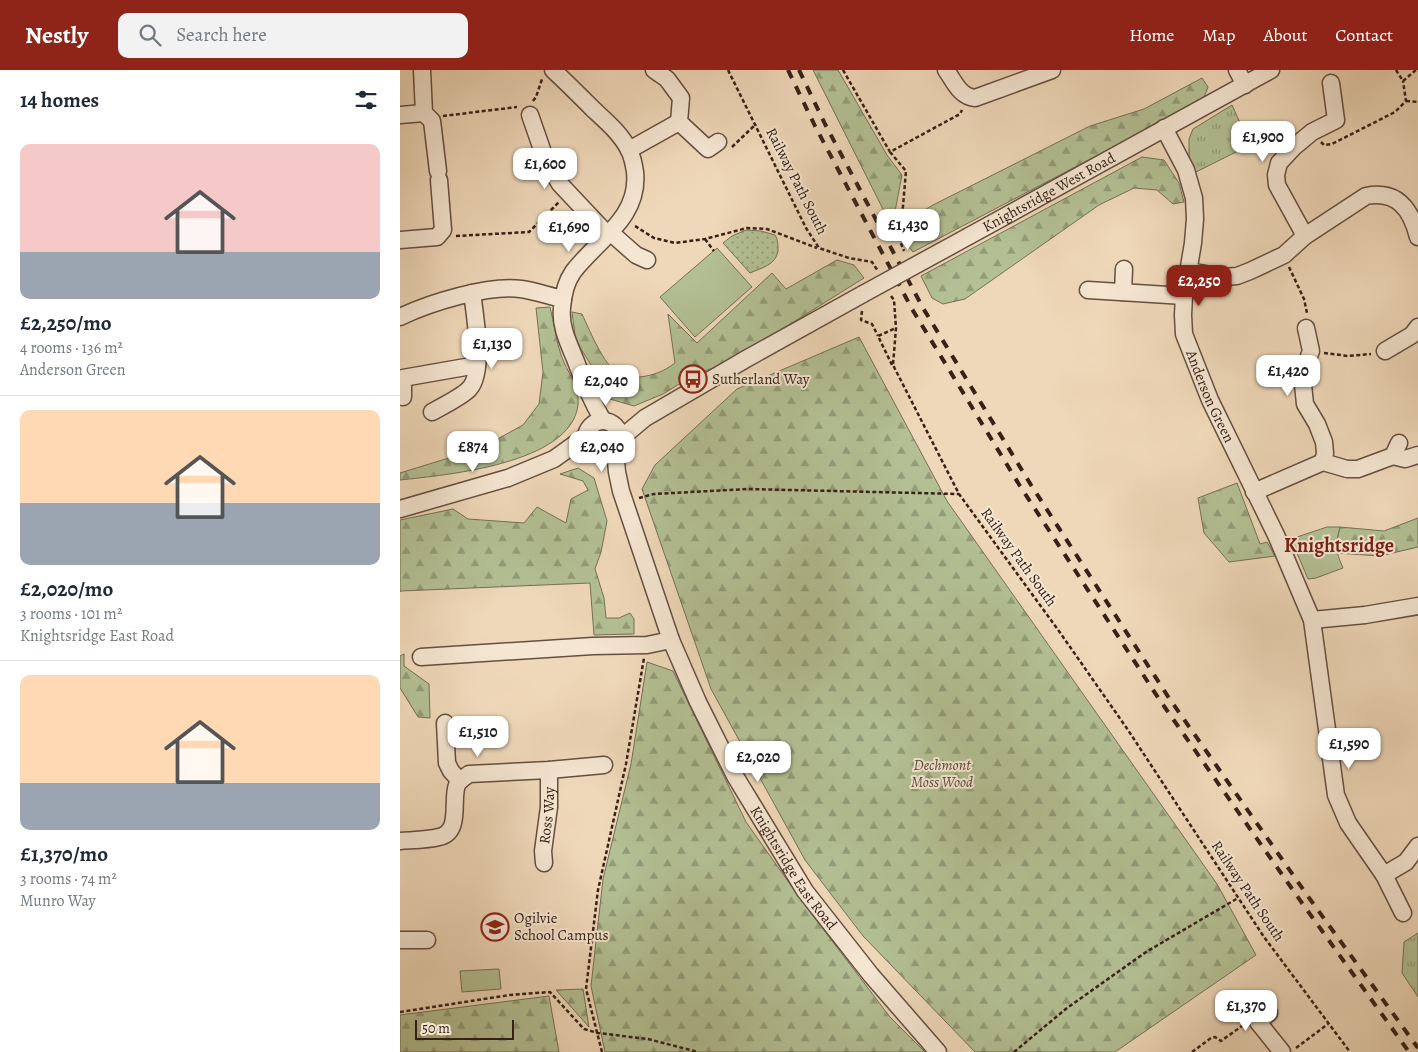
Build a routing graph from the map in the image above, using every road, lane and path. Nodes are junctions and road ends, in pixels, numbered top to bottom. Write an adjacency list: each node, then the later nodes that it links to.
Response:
1 (422, 70): 20 (street)
2 (654, 70): 21 (street)
3 (728, 70): 22 (path, Railway Path South)
4 (843, 70): 27 (path)
5 (946, 70): 15 (street)
6 (1052, 70): 15 (street)
7 (1237, 70): 14 (street)
8 (1271, 70): 14 (street, Knightsridge West Road)
9 (1396, 70): 12 (path)
10 (1416, 70): 12 (path)
11 (547, 75): 18 (path); 26 (street)
12 (1404, 80): 16 (path)
13 (1331, 83): 24 (street)
14 (1245, 85): 23 (street, Knightsridge West Road)
15 (969, 98): 27 (path)
16 (1406, 101): 17 (path); 24 (path)
17 (1418, 102)
18 (527, 109): 20 (path); 28 (street)
19 (400, 115): 20 (street)
20 (428, 117): 33 (street)
21 (679, 122): 25 (street); 26 (street)
22 (756, 124): 25 (path); 37 (path, Railway Path South)
23 (1164, 128): 43 (street, Anderson Green); 49 (street, Knightsridge West Road, bridge)
24 (1312, 132): 32 (street)
25 (718, 142)
26 (629, 150): 30 (street)
27 (890, 152): 39 (path)
28 (568, 193): 31 (street); 33 (path)
29 (1412, 203): 32 (street); 34 (street)
30 (623, 218): 31 (street); 35 (path)
31 (609, 234): 41 (street); 51 (street)
32 (1305, 236): 40 (street)
33 (437, 237): 36 (street)
34 (1418, 237)
35 (705, 239): 37 (path); 38 (path)
36 (400, 240)
37 (819, 248): 44 (path, Railway Path South)
38 (714, 251)
39 (904, 251)
40 (1284, 255): 43 (street); 55 (path)
41 (647, 260)
42 (1124, 269): 47 (street)
43 (1188, 271): 50 (street, Anderson Green)
44 (881, 277)
45 (1088, 290): 47 (street)
46 (890, 292): 54 (path)
47 (1123, 292): 50 (street)
48 (472, 293): 51 (street); 52 (street); 59 (street)
49 (863, 294): 56 (path, Railway Path South); 63 (street, Knightsridge West Road)
50 (1184, 296): 66 (street, Anderson Green)
51 (563, 299): 63 (street)
52 (400, 317)
53 (1418, 327): 58 (street)
54 (896, 328): 56 (path); 60 (path)
55 (1306, 328): 57 (street)
56 (878, 336): 60 (path, Railway Path South)
57 (1310, 351): 58 (path); 65 (street)
58 (1385, 351)
59 (477, 364): 61 (street); 62 (street)
60 (893, 365): 67 (path, Railway Path South)
61 (403, 397)
62 (432, 412)
63 (603, 438): 68 (street, Knightsridge East Road); 69 (street)
64 (1418, 455): 65 (street)
65 (1323, 462): 66 (street)
66 (1254, 492): 71 (street, Anderson Green)
67 (959, 494): 68 (path); 83 (path, Railway Path South)
68 (623, 496): 72 (street, Knightsridge East Road)
69 (400, 509)
70 (1418, 606): 71 (street)
71 (1312, 620): 82 (street, Anderson Green)
72 (671, 640): 73 (street); 93 (street, Knightsridge East Road)
73 (647, 645): 74 (street); 90 (path)
74 (421, 657)
75 (445, 723): 78 (street)
76 (604, 765): 77 (street, Ross Way)
77 (549, 770): 78 (street, Ross Way); 81 (street, Ross Way)
78 (460, 781): 79 (street)
79 (400, 841)
80 (1418, 846): 82 (street)
81 (544, 863)
82 (1384, 875): 84 (street, Anderson Green)
83 (1238, 898): 89 (path, Railway Path South); 94 (path)
84 (1403, 914)
85 (400, 940): 86 (street)
86 (427, 940)
87 (400, 1012): 90 (path)
88 (1263, 1018): 95 (path); 96 (street)
89 (1328, 1024): 97 (path); 98 (path, Railway Path South)
90 (598, 1033): 91 (path); 92 (path)
91 (602, 1052)
92 (698, 1052)
93 (938, 1052)
94 (1014, 1052)
95 (1192, 1052)
96 (1282, 1052)
97 (1291, 1052)
98 (1350, 1052)

